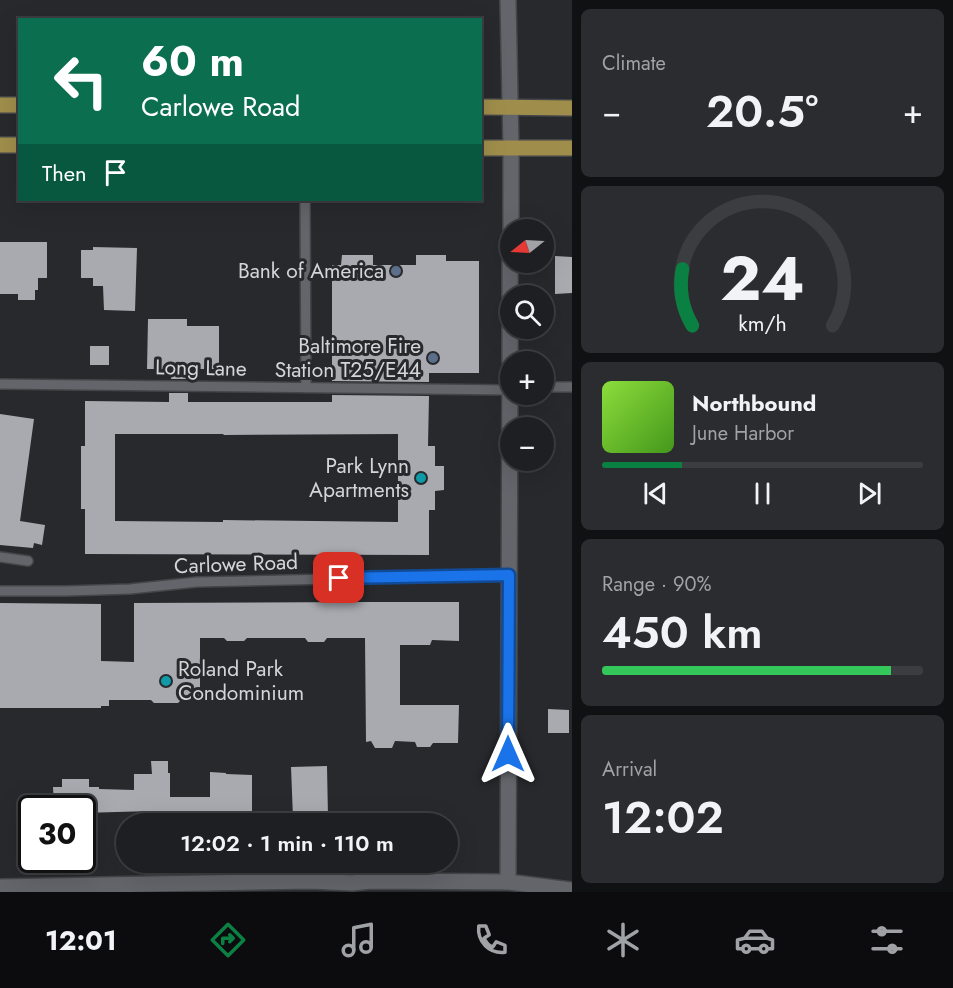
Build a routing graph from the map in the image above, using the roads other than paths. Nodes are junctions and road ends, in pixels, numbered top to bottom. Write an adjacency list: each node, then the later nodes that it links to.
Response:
1 (508, 0): 5 (street)
2 (0, 105): 3 (main road)
3 (18, 105)
4 (482, 108): 5 (main road)
5 (510, 108): 6 (main road); 10 (street)
6 (572, 108)
7 (0, 145): 8 (main road)
8 (18, 146)
9 (482, 147): 10 (main road)
10 (511, 148): 11 (main road); 13 (street)
11 (572, 148)
12 (305, 201): 15 (lane)
13 (511, 219)
14 (0, 384): 15 (lane, Long Lane)
15 (306, 387): 18 (lane, Long Lane)
16 (554, 387): 17 (lane)
17 (572, 387)
18 (500, 390)
19 (510, 405): 22 (street)
20 (0, 557): 21 (lane)
21 (28, 561)
22 (509, 575): 23 (lane, Carlowe Road); 25 (street)
23 (0, 591)
24 (281, 882): 25 (street); 27 (street); 29 (street)
25 (508, 882): 28 (street)
26 (0, 886): 27 (street)
27 (201, 888)
28 (572, 890)
29 (266, 892)

